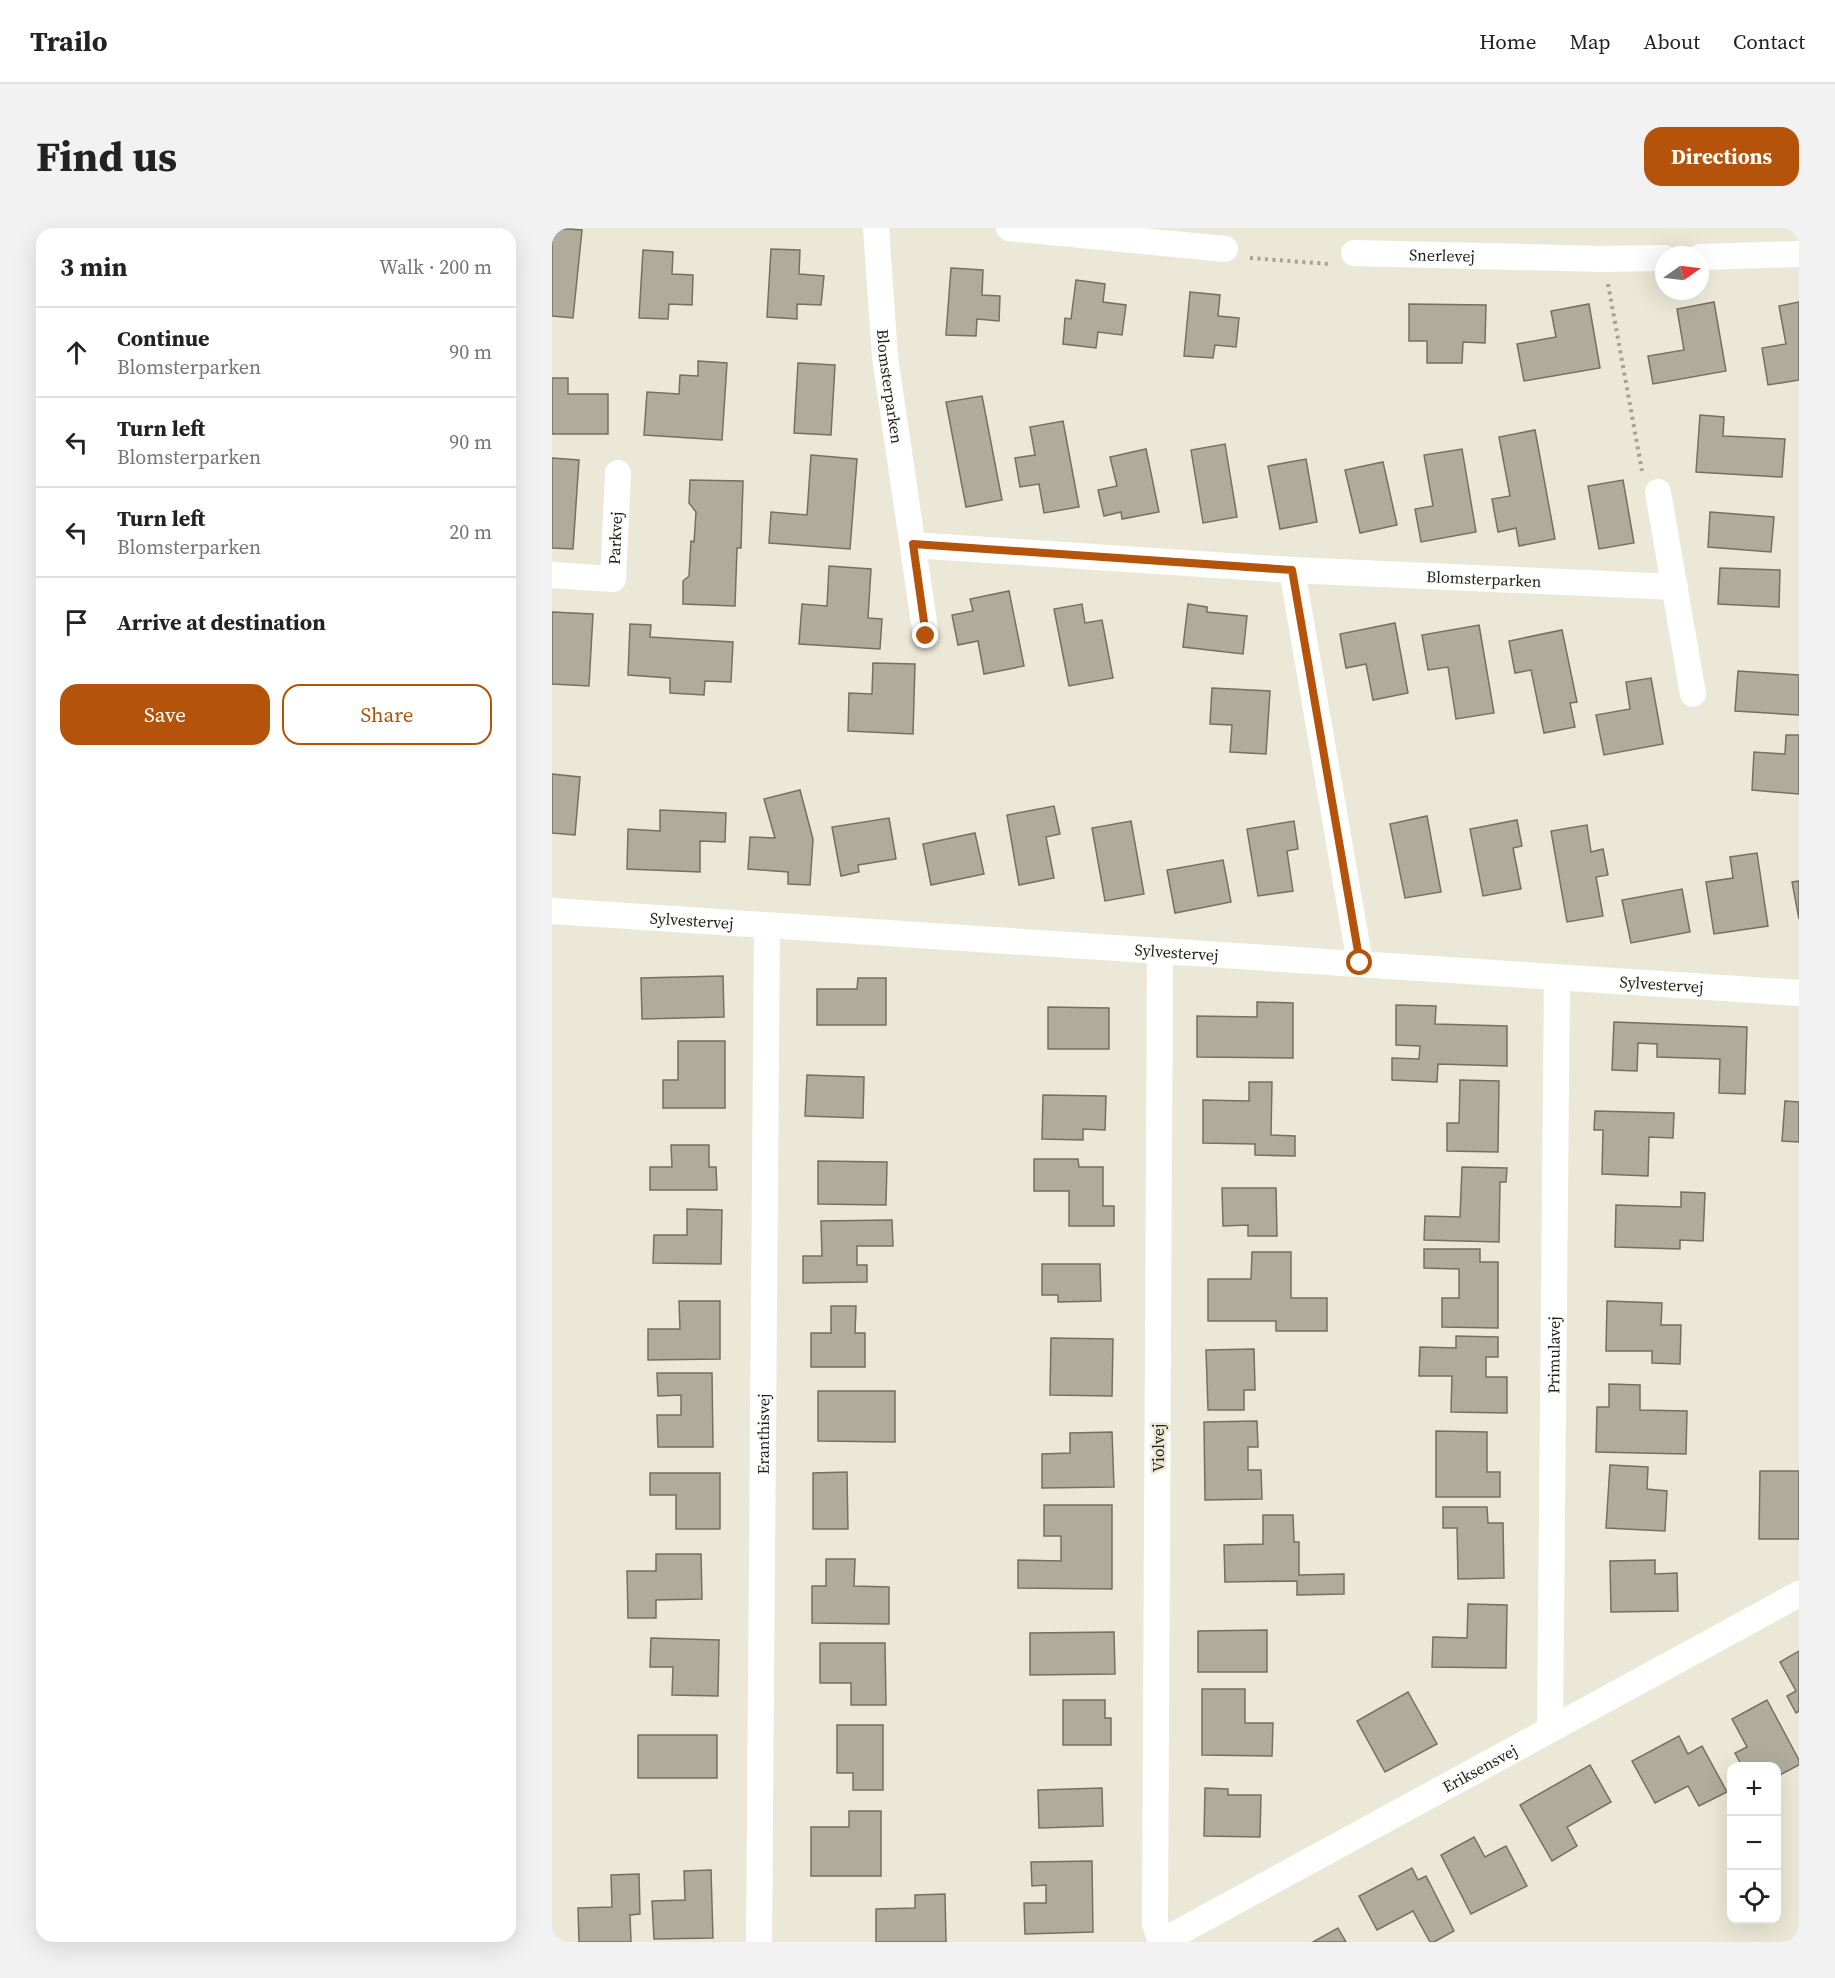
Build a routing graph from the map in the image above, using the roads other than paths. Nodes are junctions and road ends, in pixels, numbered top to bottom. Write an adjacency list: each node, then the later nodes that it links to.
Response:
1 (876, 228): 10 (street, Blomsterparken)
2 (1009, 228): 3 (street)
3 (1225, 249)
4 (1354, 253): 7 (street, Snerlevej)
5 (1799, 254): 6 (street)
6 (1709, 257)
7 (1655, 258)
8 (618, 473): 12 (street, Parkvej)
9 (1658, 492): 13 (street)
10 (913, 544): 11 (street, Blomsterparken); 14 (street, Blomsterparken)
11 (1292, 570): 13 (street, Blomsterparken); 19 (street)
12 (552, 575)
13 (1675, 587): 15 (street)
14 (926, 636)
15 (1693, 694)
16 (552, 911): 17 (street, Sylvestervej)
17 (767, 926): 18 (street, Sylvestervej); 24 (street, Eranthisvej)
18 (1160, 953): 19 (street, Sylvestervej); 25 (street, Violvej)
19 (1360, 963): 20 (street, Sylvestervej)
20 (1557, 979): 21 (street, Sylvestervej); 23 (street, Primulavej)
21 (1799, 993)
22 (1799, 1594): 23 (street, Eriksensvej)
23 (1550, 1730): 25 (street, Eriksensvej)
24 (759, 1942)
25 (1161, 1942)

